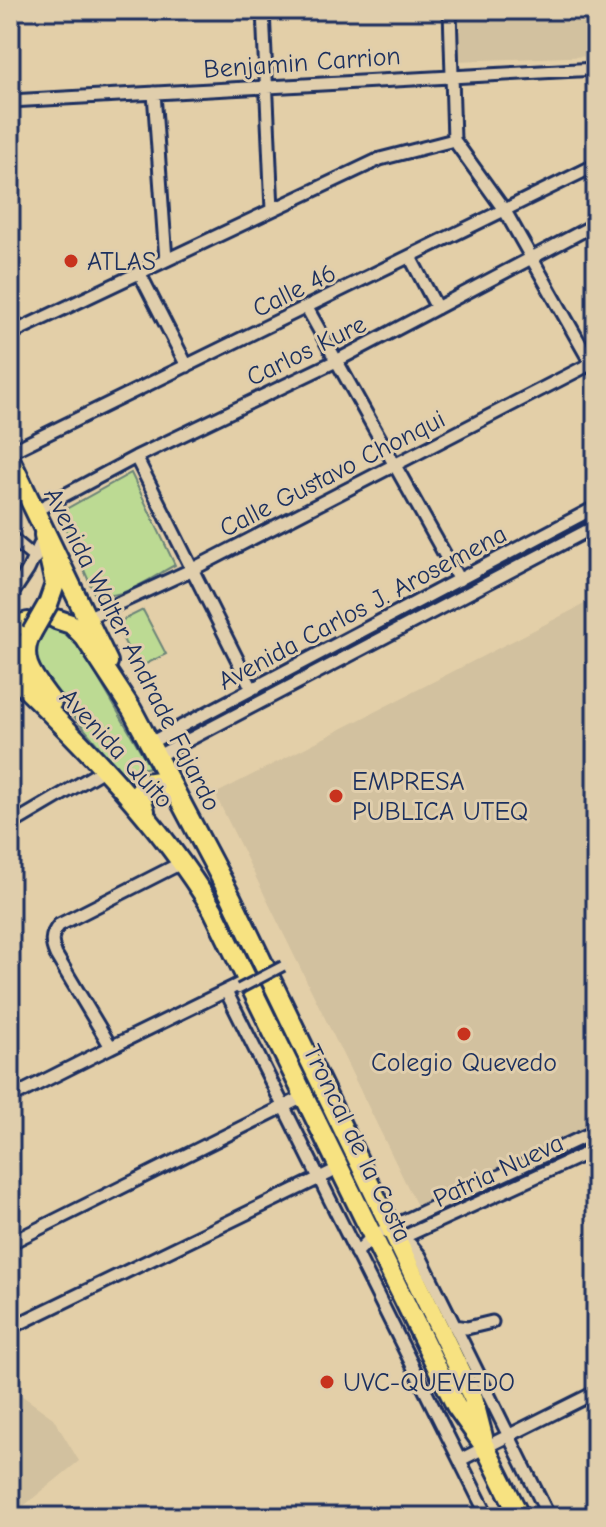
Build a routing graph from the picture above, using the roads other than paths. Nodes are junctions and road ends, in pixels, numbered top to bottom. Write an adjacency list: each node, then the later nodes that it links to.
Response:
1 (263, 10): 5 (street)
2 (450, 10): 4 (street)
3 (596, 69): 4 (street, Benjamin Carrion)
4 (452, 75): 5 (street, Benjamin Carrion); 8 (street)
5 (266, 85): 6 (street, Benjamin Carrion); 10 (street)
6 (154, 93): 7 (street, Benjamin Carrion); 15 (street)
7 (10, 101)
8 (454, 140): 10 (street); 11 (street)
9 (596, 165): 11 (street, Calle 46)
10 (272, 210): 15 (street)
11 (505, 211): 13 (street, Calle 46); 14 (street)
12 (596, 224): 14 (street, Carlos Kure)
13 (410, 257): 17 (street, Calle 46); 18 (street)
14 (534, 258): 18 (street, Carlos Kure); 22 (street)
15 (166, 260): 16 (street)
16 (139, 272): 19 (street); 21 (street)
17 (307, 308): 20 (street); 21 (street, Calle 46)
18 (437, 308): 20 (street, Carlos Kure)
19 (10, 334)
20 (336, 361): 24 (street, Carlos Kure); 26 (street)
21 (187, 366): 23 (street, Calle 46)
22 (594, 366): 26 (street, Calle Gustavo Chonqui)
23 (10, 452)
24 (136, 457): 28 (street, Carlos Kure); 33 (street)
25 (10, 459): 28 (main road, Avenida Walter Andrade Fajardo)
26 (397, 465): 33 (street, Calle Gustavo Chonqui); 34 (street)
27 (596, 507): 34 (street, Avenida Carlos J. Arosemena)
28 (33, 512): 30 (main road, Avenida Walter Andrade Fajardo)
29 (596, 526): 43 (street, Avenida Carlos J. Arosemena)
30 (44, 535): 32 (street); 36 (main road); 37 (main road, Avenida Walter Andrade Fajardo)
31 (10, 537): 32 (street)
32 (35, 558): 35 (street)
33 (191, 570): 37 (street, Calle Gustavo Chonqui); 40 (street)
34 (459, 580): 40 (street, Avenida Carlos J. Arosemena)
35 (10, 597)
36 (52, 612): 38 (main road, bridge); 41 (main road)
37 (87, 618): 41 (main road, Avenida Walter Andrade Fajardo)
38 (23, 627): 42 (main road)
39 (10, 673): 42 (main road, Avenida Quito)
40 (252, 689): 43 (street, Avenida Carlos J. Arosemena)
41 (132, 710): 43 (main road, Avenida Walter Andrade Fajardo)
42 (84, 746): 44 (main road, Avenida Quito)
43 (151, 751): 45 (main road, Avenida Walter Andrade Fajardo)
44 (105, 769): 46 (main road, Avenida Quito); 47 (street)
45 (178, 801): 46 (main road); 49 (main road, Avenida Walter Andrade Fajardo)
46 (148, 820): 48 (main road, Avenida Quito)
47 (10, 825)
48 (183, 862): 51 (main road, Troncal de la Costa); 53 (street)
49 (212, 862): 61 (main road, Troncal de la Costa)
50 (283, 966): 51 (street, bridge)
51 (244, 984): 52 (street); 54 (main road, Troncal de la Costa)
52 (226, 991): 53 (street); 56 (street)
53 (111, 1047): 55 (street)
54 (305, 1096): 56 (street); 59 (main road, Troncal de la Costa)
55 (10, 1098)
56 (284, 1107): 60 (street); 62 (street)
57 (596, 1131): 61 (street, Patria Nueva)
58 (596, 1149): 61 (street, Patria Nueva)
59 (340, 1168): 60 (street); 61 (main road, Troncal de la Costa)
60 (319, 1179): 63 (street); 65 (street)
61 (385, 1238): 63 (street, Patria Nueva); 64 (street); 69 (main road, Troncal de la Costa)
62 (10, 1243)
63 (356, 1253): 70 (street)
64 (454, 1326): 66 (street); 66 (street)
65 (10, 1328)
66 (466, 1349): 68 (street)
67 (596, 1392): 68 (street)
68 (509, 1435): 69 (street); 73 (street)
69 (485, 1447): 70 (street); 72 (main road, Troncal de la Costa)
70 (460, 1460): 71 (street)
71 (488, 1517)
72 (520, 1517)
73 (549, 1517)

